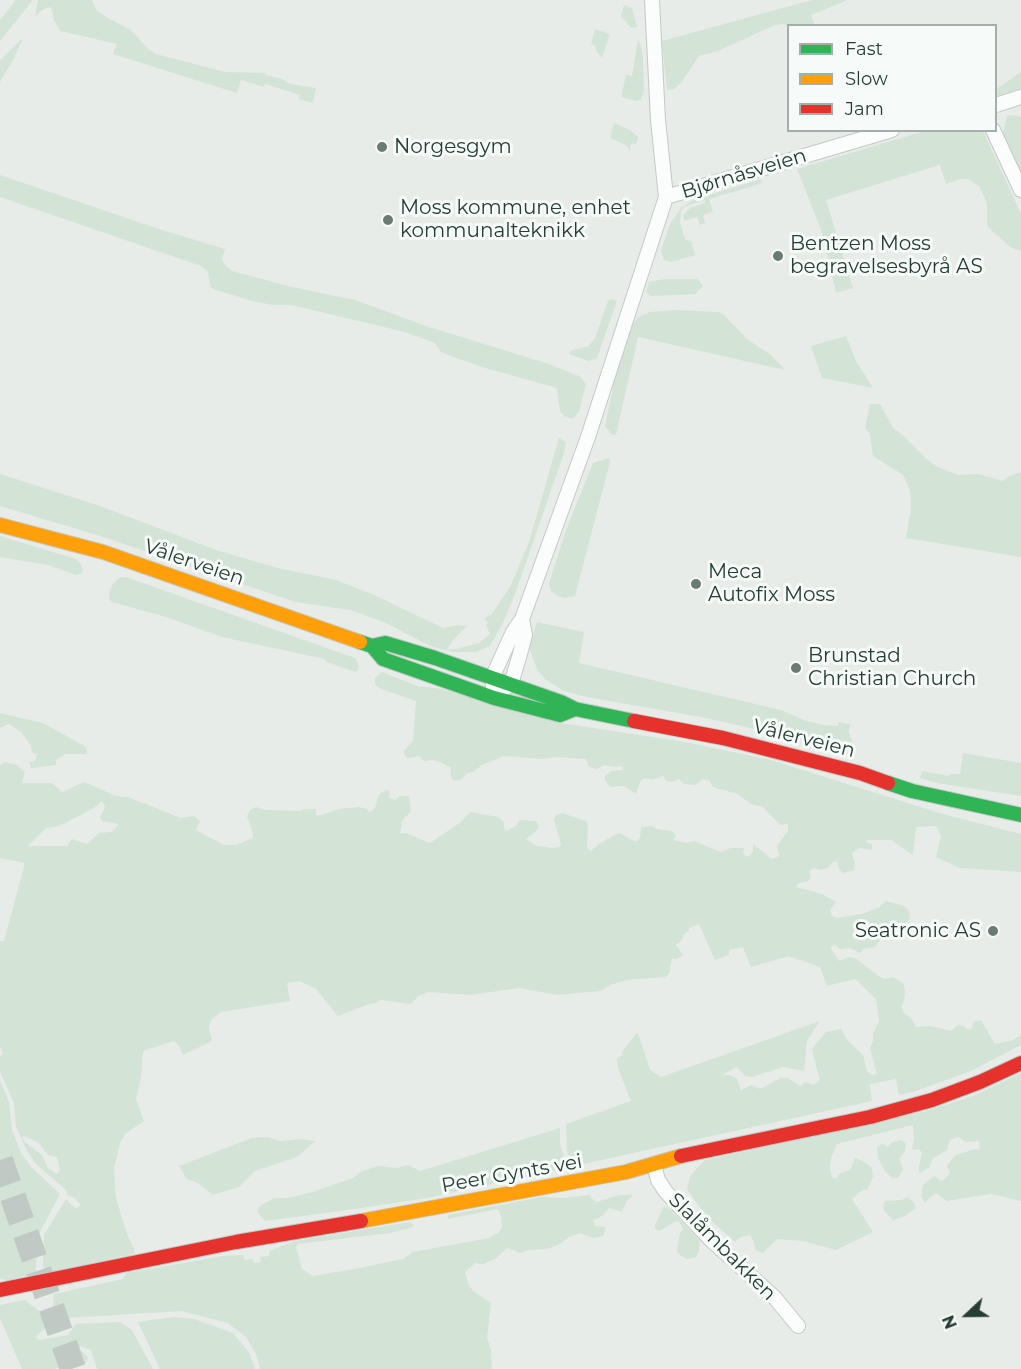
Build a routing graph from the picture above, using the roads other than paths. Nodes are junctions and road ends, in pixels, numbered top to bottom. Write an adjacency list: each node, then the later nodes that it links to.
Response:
1 (652, 0): 7 (street)
2 (1021, 98): 3 (street)
3 (997, 105)
4 (885, 132): 7 (street, Bjørnåsveien)
5 (994, 132): 6 (street)
6 (1021, 190)
7 (666, 197): 9 (street)
8 (0, 525): 10 (street, Vålerveien)
9 (522, 619): 11 (street); 12 (street)
10 (372, 646): 11 (street, Vålerveien); 13 (street, Vålerveien)
11 (492, 678): 12 (street, Vålerveien); 13 (street)
12 (511, 684): 13 (street); 14 (street, Vålerveien)
13 (494, 698): 14 (street, Vålerveien)
14 (575, 709): 15 (street, Vålerveien)
15 (1021, 815)
16 (1021, 1062): 17 (street, Peer Gynts vei)
17 (654, 1165): 18 (street, Peer Gynts vei); 19 (street, Slalåmbakken)
18 (0, 1290)
19 (798, 1326)

